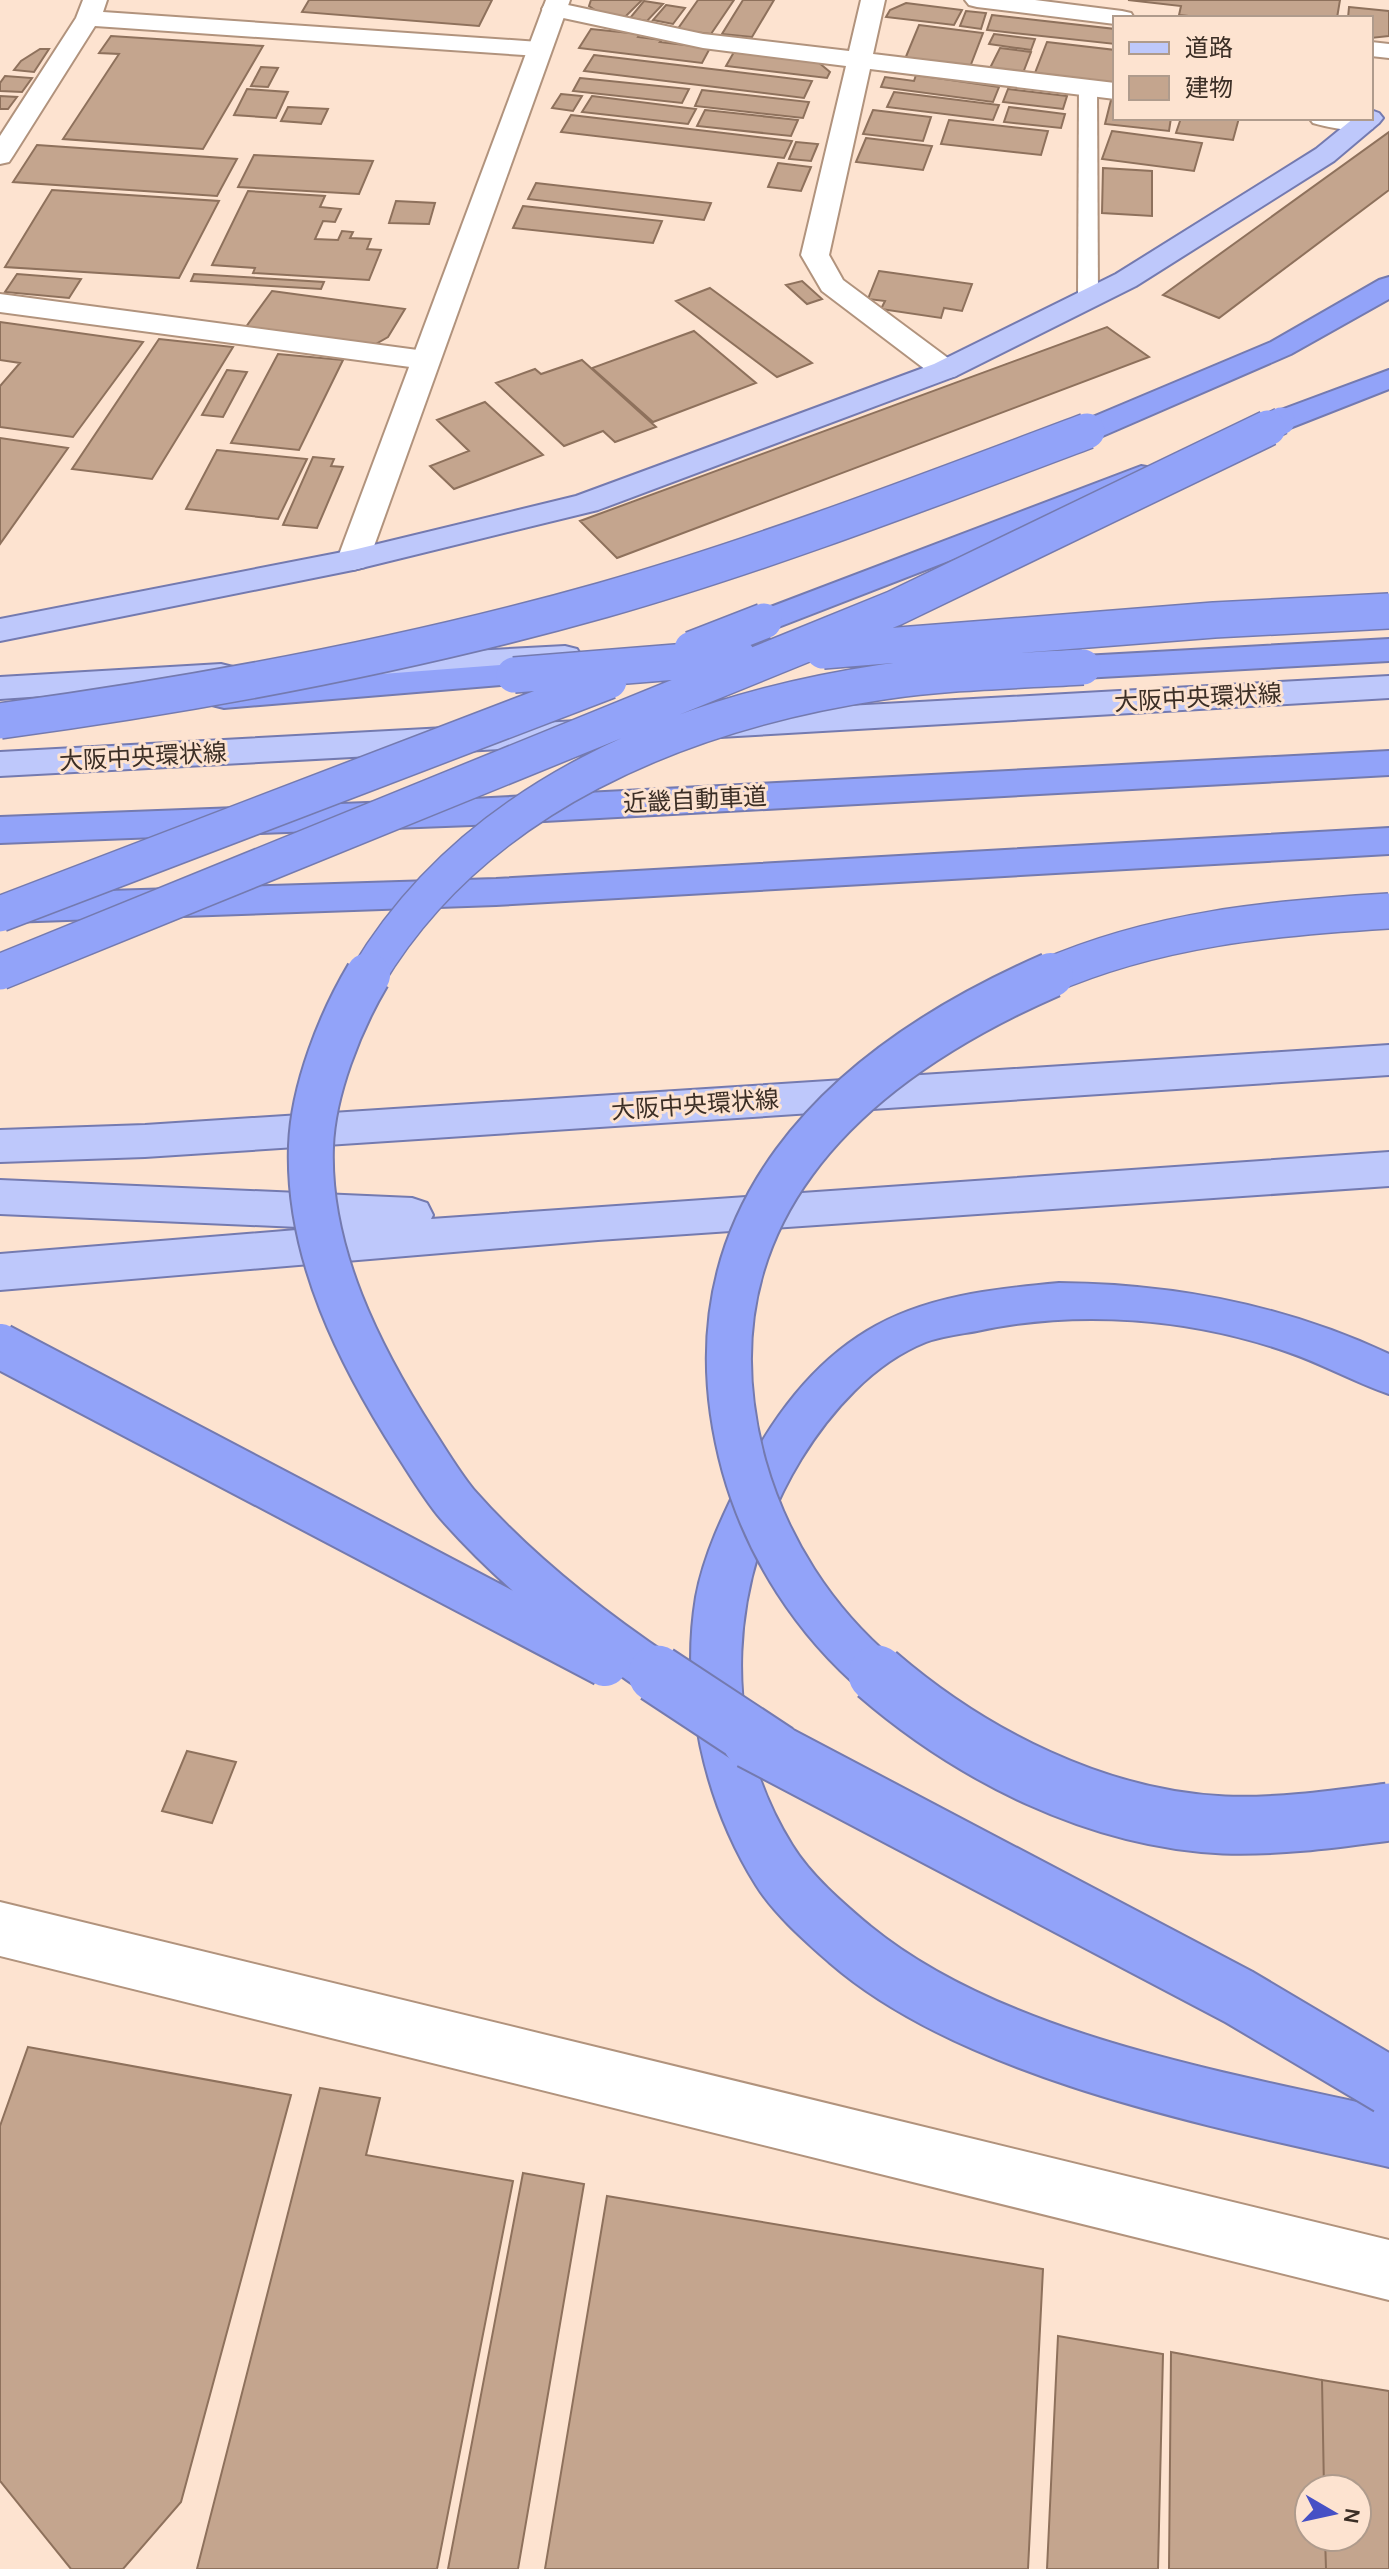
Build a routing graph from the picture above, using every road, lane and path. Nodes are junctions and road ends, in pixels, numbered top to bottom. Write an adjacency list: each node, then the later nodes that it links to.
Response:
1 (873, 0): 7 (street)
2 (977, 0): 5 (street)
3 (556, 4): 6 (street); 7 (street)
4 (87, 5): 6 (street); 13 (street)
5 (1113, 17)
6 (539, 49): 17 (street)
7 (859, 58): 8 (street); 18 (street)
8 (1088, 88): 9 (street); 15 (lane)
9 (1113, 91)
10 (1389, 102): 11 (main road)
11 (1373, 115)
12 (1367, 120): 15 (main road)
13 (0, 156)
14 (1389, 286): 27 (highway, bridge)
15 (1088, 299): 18 (main road)
16 (0, 303): 17 (street)
17 (425, 360): 21 (street)
18 (945, 370): 21 (main road)
19 (1389, 379): 20 (highway)
20 (1281, 421): 35 (highway, bridge); 36 (highway, bridge)
21 (353, 560): 23 (main road)
22 (1389, 611): 26 (main road); 27 (highway, bridge)
23 (0, 630)
24 (1389, 650): 45 (highway, bridge)
25 (1389, 687): 30 (main road, 大阪中央環状線)
26 (0, 688)
27 (130, 705): 28 (highway, bridge)
28 (0, 721)
29 (1389, 763): 31 (highway, 近畿自動車道, bridge)
30 (0, 764)
31 (0, 830)
32 (1389, 841): 33 (highway, bridge)
33 (0, 908)
34 (1389, 911): 46 (highway, bridge)
35 (0, 914)
36 (0, 972)
37 (1389, 1060): 38 (main road, 大阪中央環状線)
38 (0, 1146)
39 (1389, 1169): 41 (main road)
40 (0, 1197): 41 (main road)
41 (598, 1223): 42 (main road)
42 (0, 1272)
43 (0, 1346): 45 (highway, bridge)
44 (1389, 1375): 49 (highway, bridge)
45 (777, 1753): 48 (highway, bridge)
46 (1389, 1812)
47 (0, 1929): 50 (street)
48 (1389, 2086)
49 (1389, 2138)
50 (1389, 2270)

